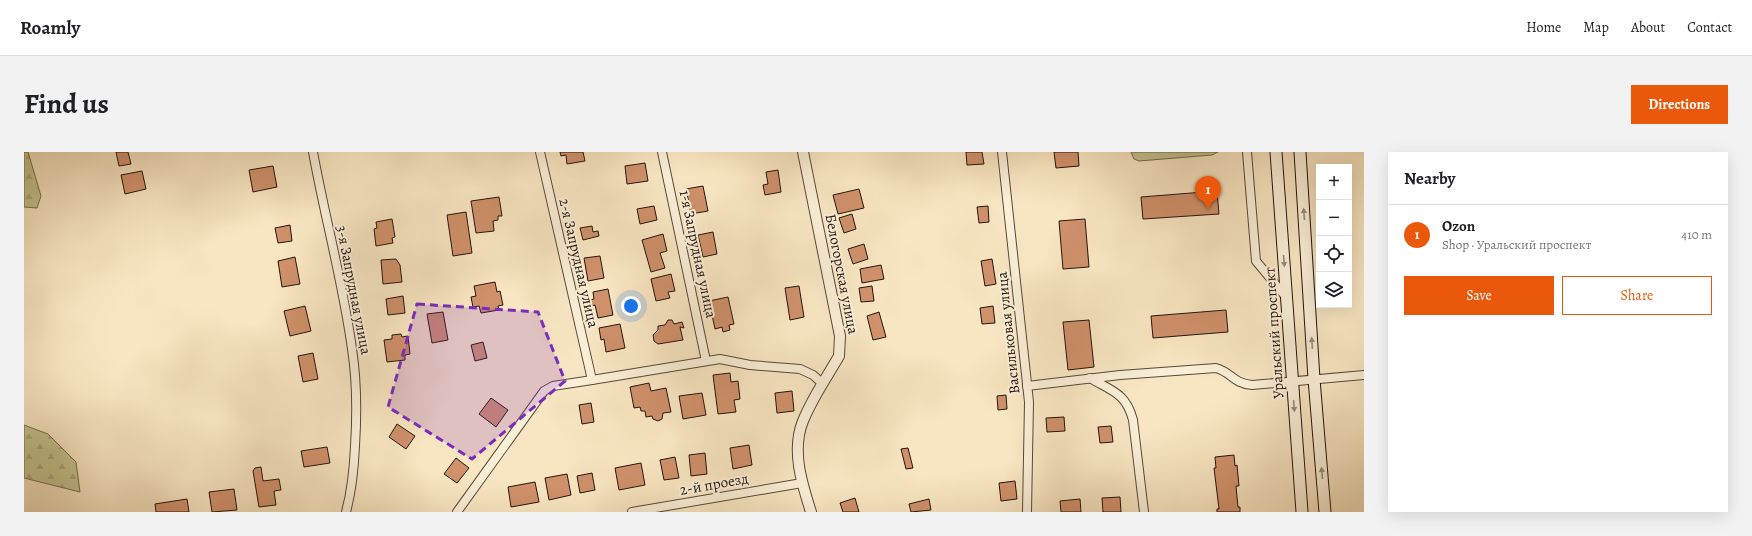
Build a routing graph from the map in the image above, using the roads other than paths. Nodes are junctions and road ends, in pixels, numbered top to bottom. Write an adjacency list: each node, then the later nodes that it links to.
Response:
1 (313, 152): 19 (street, 3-я Запрудная улица)
2 (540, 152): 14 (street, 2-я Запрудная улица)
3 (662, 152): 10 (street, 1-я Запрудная улица)
4 (803, 152): 16 (street, Белогорская улица)
5 (1002, 152): 17 (street, Васильковая улица)
6 (1247, 152): 9 (street)
7 (1276, 152): 9 (main road, Уральский проспект, one-way to 9)
8 (1300, 152): 13 (main road, one-way to 8)
9 (1286, 297): 15 (main road, Уральский проспект)
10 (706, 361): 14 (street); 16 (street)
11 (1364, 375): 13 (street)
12 (1090, 378): 15 (street); 17 (street); 24 (street)
13 (1314, 379): 15 (street); 26 (main road, one-way to 13)
14 (592, 380): 20 (street)
15 (1292, 381): 25 (main road, Уральский проспект, one-way to 25)
16 (823, 384): 18 (street, Белогорская улица)
17 (1028, 386): 23 (street, Васильковая улица)
18 (802, 483): 21 (street, 2-й проезд); 22 (street, Белогорская улица)
19 (346, 512)
20 (457, 512)
21 (632, 512)
22 (811, 512)
23 (1027, 512)
24 (1144, 512)
25 (1302, 512)
26 (1325, 512)

